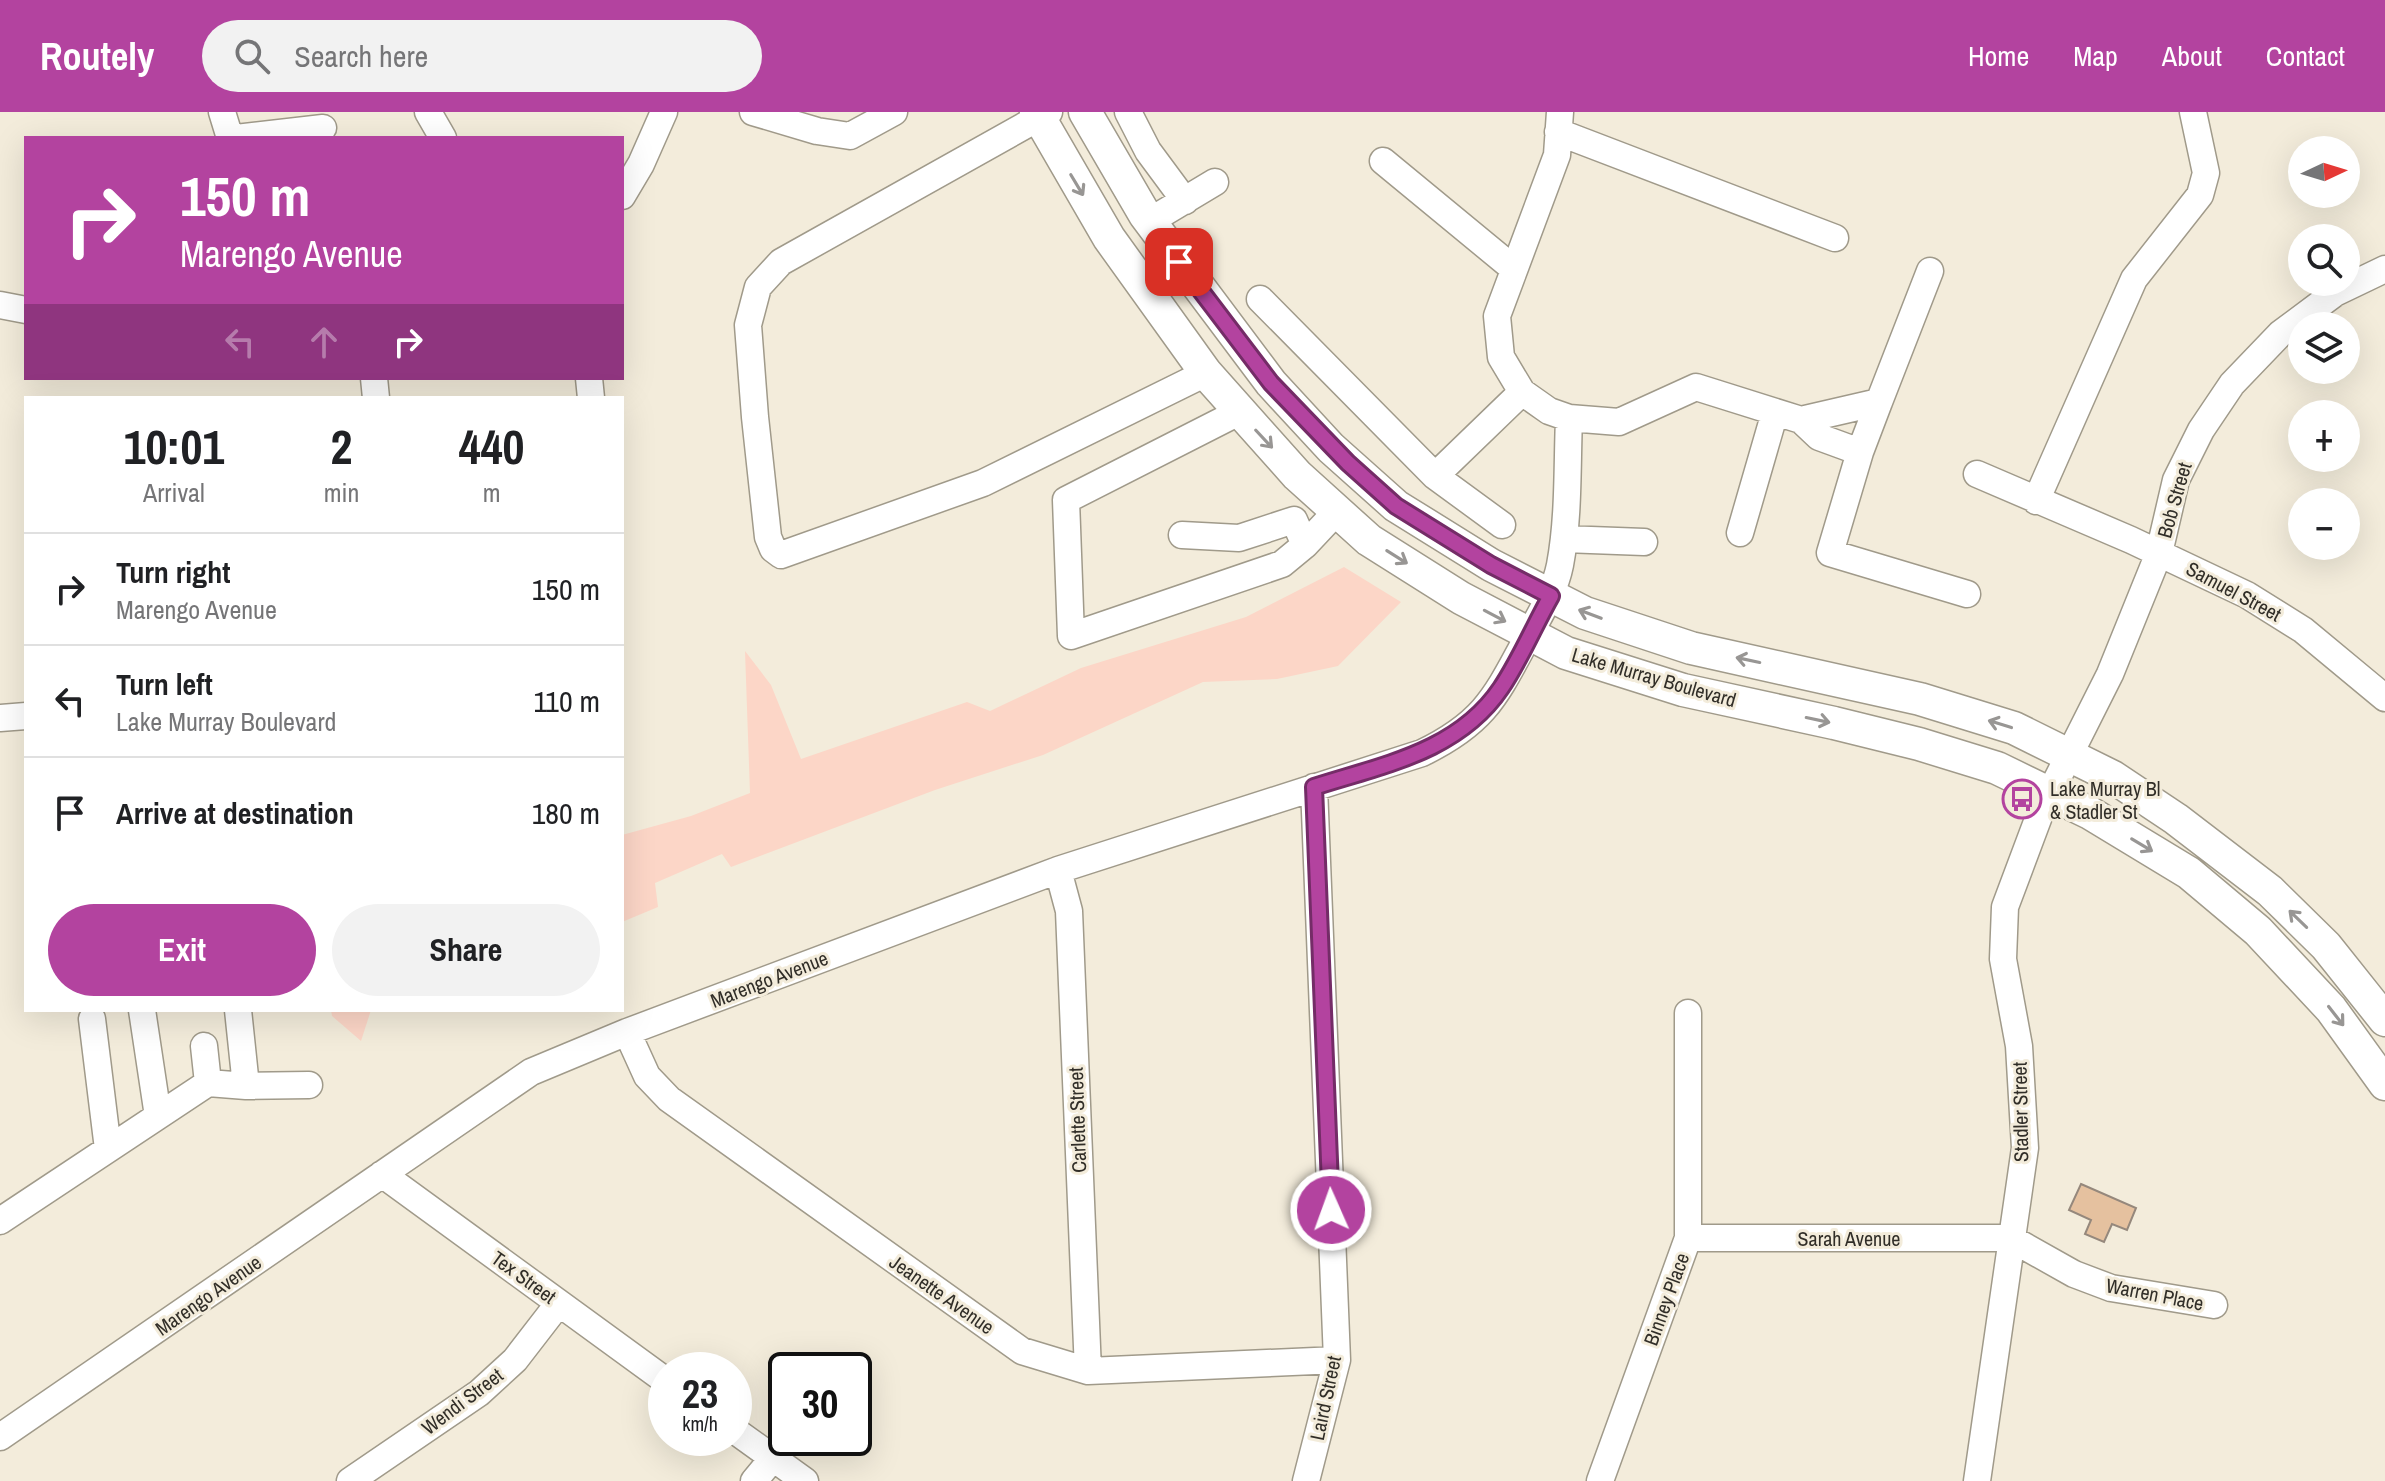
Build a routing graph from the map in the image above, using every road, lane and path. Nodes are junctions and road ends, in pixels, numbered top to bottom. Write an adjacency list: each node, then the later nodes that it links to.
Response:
1 (222, 112): 12 (street)
2 (428, 112): 14 (street)
3 (664, 112): 17 (street)
4 (753, 112): 5 (street)
5 (894, 112)
6 (1085, 112): 19 (main road, Lake Murray Boulevard)
7 (1128, 112): 18 (street)
8 (2193, 112): 38 (street)
9 (1041, 114): 27 (main road, Lake Murray Boulevard, one-way to 27); 27 (street)
10 (1559, 122): 20 (street); 21 (street)
11 (323, 128): 13 (street)
12 (229, 136)
13 (253, 136)
14 (442, 136)
15 (1383, 161): 21 (street)
16 (1215, 182): 18 (street)
17 (624, 193)
18 (1185, 201): 19 (street)
19 (1150, 221): 37 (main road, Lake Murray Boulevard)
20 (1835, 238)
21 (1514, 269): 28 (street)
22 (2385, 269): 46 (street, Bob Street)
23 (1930, 271): 29 (street)
24 (1260, 299): 36 (street)
25 (0, 305): 26 (street)
26 (24, 310)
27 (1206, 373): 30 (main road, Lake Murray Boulevard)
28 (1522, 392): 32 (street); 36 (street)
29 (1879, 402): 33 (street); 34 (street)
30 (1239, 412): 39 (main road, Lake Murray Boulevard, one-way to 39); 45 (street)
31 (1775, 412): 32 (street); 33 (street); 41 (street)
32 (1569, 418): 43 (street, Marengo Avenue)
33 (1801, 420): 34 (street)
34 (1860, 452): 47 (street)
35 (1977, 474): 38 (street, Samuel Street)
36 (1435, 476): 40 (street)
37 (1365, 478): 39 (main road); 48 (main road, Lake Murray Boulevard)
38 (2036, 501): 46 (street, Samuel Street)
39 (1337, 511): 45 (street); 49 (main road, Lake Murray Boulevard, one-way to 49)
40 (1502, 525)
41 (1740, 533)
42 (1182, 535): 45 (street)
43 (1564, 539): 44 (street); 48 (street, Marengo Avenue)
44 (1644, 542)
45 (1305, 545)
46 (2159, 553): 50 (street, Samuel Street); 53 (street, Bob Street)
47 (1967, 594)
48 (1551, 596): 49 (street, Marengo Avenue); 53 (main road, Lake Murray Boulevard, one-way to 48)
49 (1530, 634): 54 (street, Marengo Avenue); 55 (main road, Lake Murray Boulevard, one-way to 55)
50 (2385, 698)
51 (24, 716): 52 (street)
52 (0, 718)
53 (2070, 756): 55 (street, Stadler Street); 61 (main road, Lake Murray Boulevard, one-way to 53)
54 (1314, 787): 56 (street, Marengo Avenue); 76 (street, Laird Street)
55 (2050, 794): 65 (main road, Lake Murray Boulevard, one-way to 65); 73 (street, Stadler Street)
56 (1058, 870): 62 (street, Marengo Avenue); 78 (street, Carlette Street)
57 (142, 1012): 68 (street)
58 (238, 1012): 67 (street)
59 (1688, 1013): 72 (street, Binney Place)
60 (92, 1019): 69 (street)
61 (2385, 1020)
62 (627, 1032): 70 (street, Marengo Avenue); 78 (street, Jeanette Avenue)
63 (204, 1046): 64 (street)
64 (208, 1083): 67 (street); 68 (street)
65 (2385, 1084)
66 (309, 1085): 67 (street)
67 (246, 1086)
68 (158, 1116): 69 (street)
69 (108, 1149): 71 (street)
70 (382, 1174): 74 (street, Tex Street); 79 (street, Marengo Avenue)
71 (0, 1221)
72 (1688, 1238): 73 (street, Sarah Avenue); 86 (street, Binney Place)
73 (2010, 1238): 75 (street, Warren Place); 87 (street, Stadler Street)
74 (559, 1303): 77 (street, Tex Street); 82 (street, Wendi Street)
75 (2214, 1305)
76 (1337, 1360): 78 (street, Jeanette Avenue); 85 (street, Laird Street)
77 (648, 1368)
78 (1088, 1371)
79 (0, 1437)
80 (752, 1443): 81 (street)
81 (773, 1458): 83 (street); 84 (street)
82 (350, 1481)
83 (754, 1481)
84 (805, 1481)
85 (1306, 1481)
86 (1600, 1481)
87 (1977, 1481)

